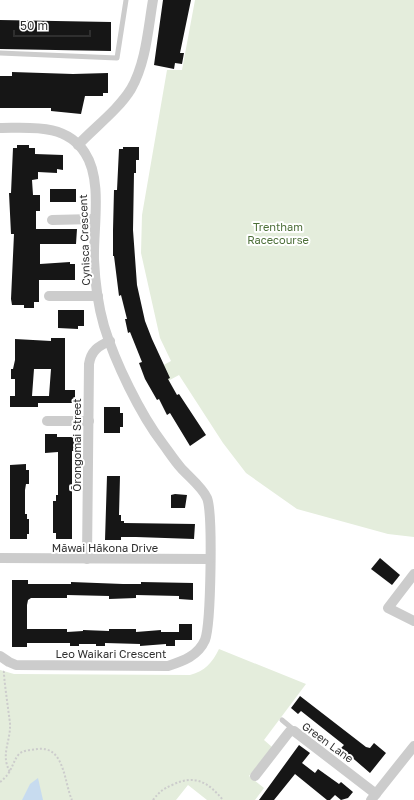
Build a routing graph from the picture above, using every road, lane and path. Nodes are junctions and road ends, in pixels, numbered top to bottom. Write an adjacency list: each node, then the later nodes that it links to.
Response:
1 (126, 0): 3 (lane)
2 (153, 0): 5 (street)
3 (0, 53)
4 (0, 128): 5 (street, Cynisca Crescent)
5 (78, 145): 6 (street, Cynisca Crescent)
6 (94, 219): 7 (street); 9 (street, Cynisca Crescent)
7 (52, 220)
8 (49, 296): 9 (street)
9 (98, 296): 10 (street, Cynisca Crescent)
10 (110, 342): 12 (street, Ōrongomai Street); 15 (street, Cynisca Crescent)
11 (47, 421): 12 (street)
12 (88, 422): 14 (street, Ōrongomai Street)
13 (0, 558): 14 (street, Māwai Hākona Drive)
14 (87, 559): 15 (street, Māwai Hākona Drive)
15 (209, 559): 18 (street, Leo Waikari Crescent)
16 (414, 574): 17 (street)
17 (414, 621)
18 (0, 656)
19 (6, 668): 23 (path)
20 (282, 720): 21 (lane)
21 (294, 731): 24 (street, Green Lane); 26 (street, Green Lane)
22 (414, 746): 26 (street)
23 (10, 772): 25 (path); 27 (path)
24 (255, 776)
25 (0, 782)
26 (374, 797)
27 (72, 800)
28 (153, 800): 29 (path)
29 (223, 800)

